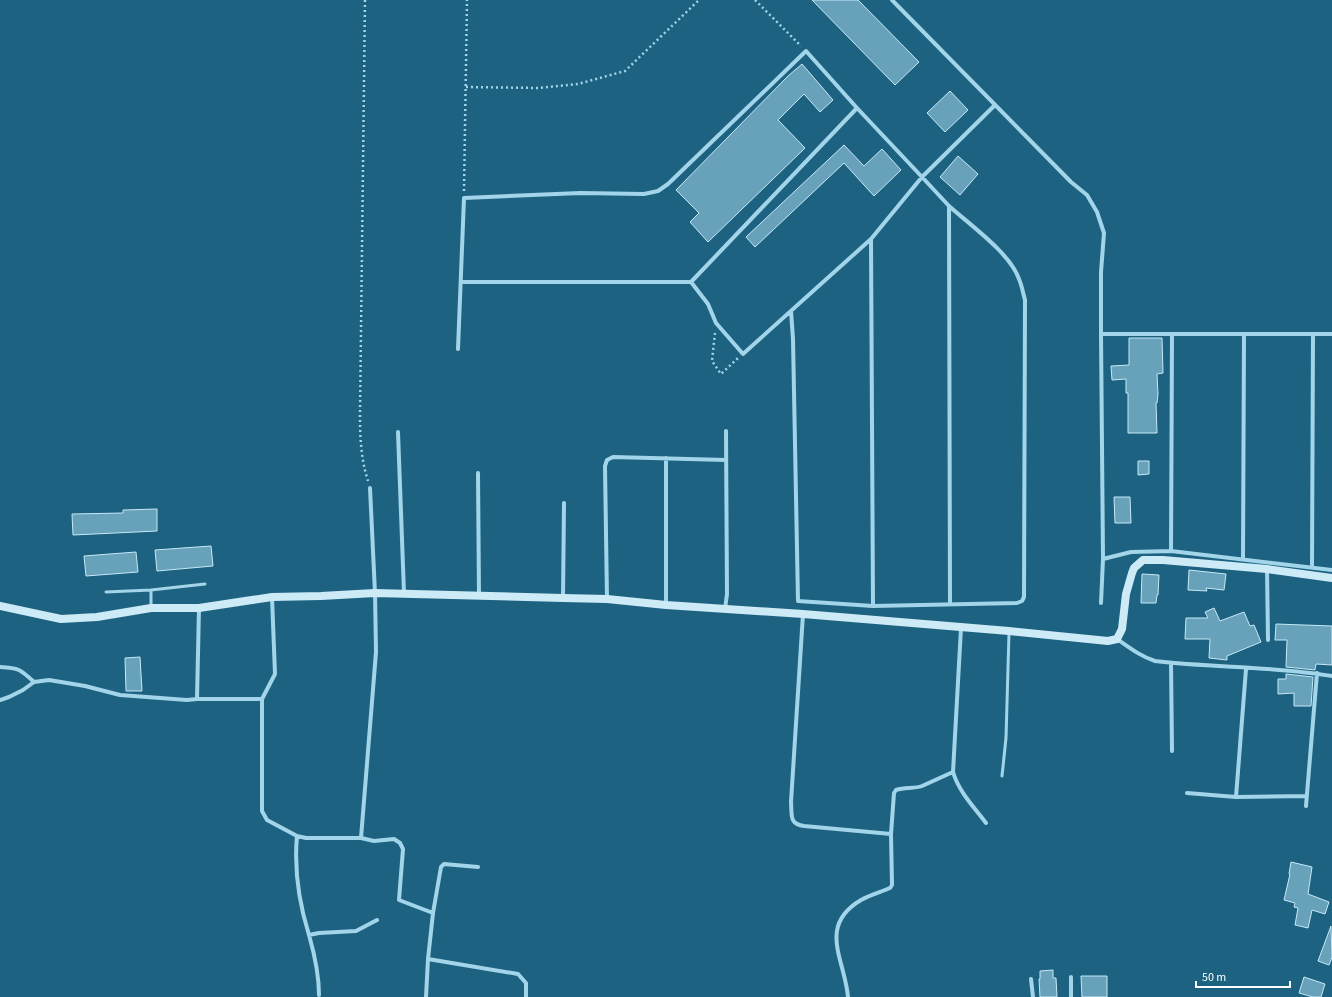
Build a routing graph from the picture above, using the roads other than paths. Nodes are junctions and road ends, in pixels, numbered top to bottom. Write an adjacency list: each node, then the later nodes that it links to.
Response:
1 (892, 0): 2 (street)
2 (995, 105): 4 (street); 10 (street)
3 (857, 108): 4 (street); 7 (street); 8 (street)
4 (922, 177): 5 (street); 6 (street)
5 (949, 206): 40 (street); 40 (street)
6 (872, 239): 9 (street); 43 (street)
7 (461, 282): 8 (street); 15 (street)
8 (691, 282): 9 (street)
9 (790, 311): 43 (street)
10 (1101, 334): 11 (street); 24 (street)
11 (1172, 334): 12 (street); 23 (street)
12 (1244, 334): 13 (street); 25 (street)
13 (1313, 334): 14 (street); 26 (street)
14 (1332, 334)
15 (458, 349)
16 (726, 431): 19 (street)
17 (398, 432): 34 (street)
18 (666, 458): 19 (street); 38 (street); 41 (street)
19 (726, 460): 46 (street)
20 (478, 473): 35 (street)
21 (370, 488): 33 (street)
22 (564, 503): 37 (street)
23 (1171, 551): 24 (street); 25 (street)
24 (1103, 559): 39 (street)
25 (1243, 559): 26 (street)
26 (1312, 568): 28 (street)
27 (1267, 569): 29 (street); 50 (street); 51 (street)
28 (1332, 570)
29 (1332, 578)
30 (205, 584): 31 (lane)
31 (151, 590): 32 (lane); 44 (lane)
32 (106, 592)
33 (375, 593): 34 (street); 36 (street); 71 (street)
34 (404, 594): 35 (street)
35 (479, 595): 37 (street)
36 (272, 597): 45 (street); 59 (street)
37 (563, 598): 38 (street)
38 (607, 599): 41 (street)
39 (1101, 603)
40 (950, 604): 43 (street)
41 (666, 605): 46 (street)
42 (0, 606): 44 (street)
43 (873, 606)
44 (152, 608): 45 (street)
45 (198, 608): 58 (street)
46 (725, 609): 47 (street)
47 (802, 614): 48 (street); 69 (street)
48 (961, 628): 49 (street); 62 (street)
49 (1009, 631): 50 (street); 63 (lane)
50 (1117, 638): 52 (street)
51 (1268, 640)
52 (1171, 663): 54 (street); 61 (street)
53 (0, 667): 57 (street)
54 (1246, 669): 55 (street); 66 (street)
55 (1317, 673): 56 (street); 65 (street)
56 (1332, 676)
57 (34, 682): 58 (street); 60 (street)
58 (197, 699): 59 (street)
59 (262, 699): 70 (street)
60 (0, 700)
61 (1172, 751)
62 (953, 772): 68 (street); 69 (street)
63 (1002, 776)
64 (1187, 793): 66 (street)
65 (1307, 796): 66 (street); 67 (street)
66 (1236, 797)
67 (1306, 806)
68 (986, 823)
69 (891, 834): 82 (street)
70 (297, 836): 71 (street); 75 (street)
71 (362, 838): 73 (street)
72 (478, 867): 73 (street)
73 (433, 913): 76 (street)
74 (377, 920): 75 (street)
75 (309, 935): 79 (street)
76 (428, 959): 80 (street); 81 (street)
77 (1071, 977): 84 (street)
78 (1031, 979): 83 (street)
79 (320, 995)
80 (426, 997)
81 (526, 997)
82 (848, 997)
83 (1033, 997)
84 (1071, 997)

